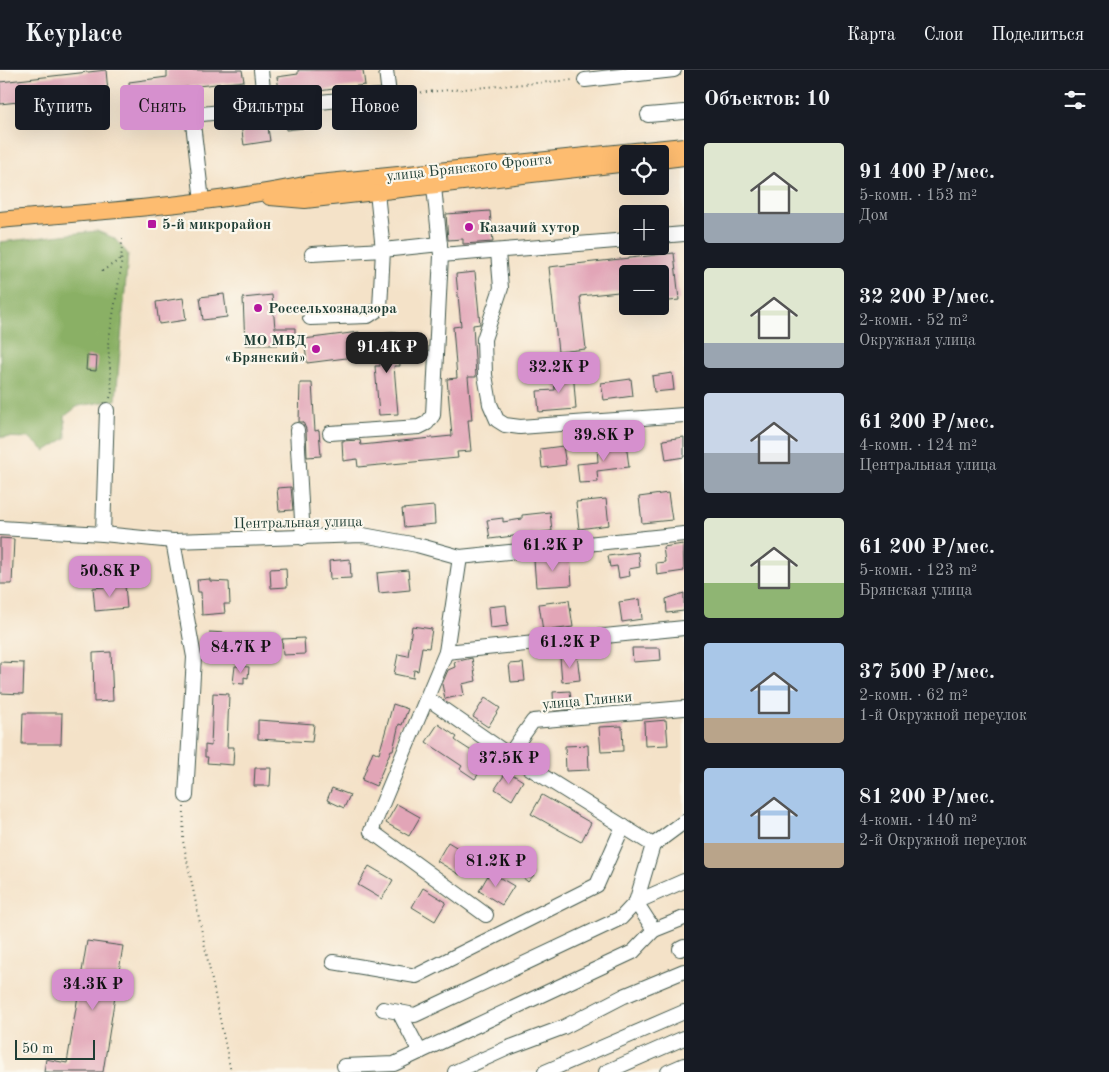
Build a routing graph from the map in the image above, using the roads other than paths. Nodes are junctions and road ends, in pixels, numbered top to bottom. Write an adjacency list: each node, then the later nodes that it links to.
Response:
1 (261, 70): 5 (street)
2 (386, 70): 6 (street)
3 (674, 70): 4 (street)
4 (585, 80)
5 (263, 85)
6 (322, 102)
7 (684, 112): 9 (street)
8 (214, 113): 16 (street)
9 (648, 115)
10 (684, 146): 14 (main road, улица Брянского Фронта)
11 (684, 157): 12 (main road)
12 (669, 159)
13 (619, 164): 14 (main road, улица Брянского Фронта)
14 (433, 178): 15 (main road, улица Брянского Фронта); 22 (street)
15 (376, 184): 16 (main road, улица Брянского Фронта); 21 (street)
16 (202, 200): 17 (main road, улица Брянского Фронта)
17 (0, 220)
18 (684, 234): 19 (street)
19 (669, 235)
20 (619, 241): 23 (street)
21 (382, 250): 22 (street); 24 (street); 25 (street)
22 (441, 250): 23 (street); 29 (street)
23 (498, 252): 27 (street)
24 (312, 254)
25 (310, 318)
26 (106, 410): 31 (street)
27 (684, 415)
28 (297, 430): 33 (street)
29 (330, 433)
30 (0, 528): 31 (street, Центральная улица)
31 (103, 534): 34 (street, Центральная улица)
32 (684, 534): 35 (street, Центральная улица)
33 (303, 538): 34 (street, Центральная улица); 35 (street, Центральная улица)
34 (173, 541): 41 (street)
35 (460, 557): 37 (street)
36 (684, 628): 37 (street)
37 (446, 652): 38 (street)
38 (427, 698): 40 (street); 47 (street)
39 (684, 708): 40 (street, улица Глинки)
40 (509, 755): 43 (street)
41 (186, 796)
42 (684, 822): 44 (street)
43 (623, 826): 44 (street); 50 (street)
44 (653, 845): 46 (street)
45 (684, 881): 46 (street)
46 (636, 902): 49 (street); 53 (street)
47 (486, 915)
48 (684, 918): 49 (street)
49 (654, 930): 56 (street)
50 (333, 962)
51 (684, 971): 59 (street)
52 (383, 1009): 53 (street)
53 (399, 1012): 56 (street)
54 (684, 1012): 60 (street)
55 (684, 1038): 61 (street)
56 (420, 1052): 58 (street)
57 (684, 1065): 62 (street)
58 (344, 1066)
59 (455, 1072)
60 (545, 1072)
61 (606, 1072)
62 (668, 1072)

